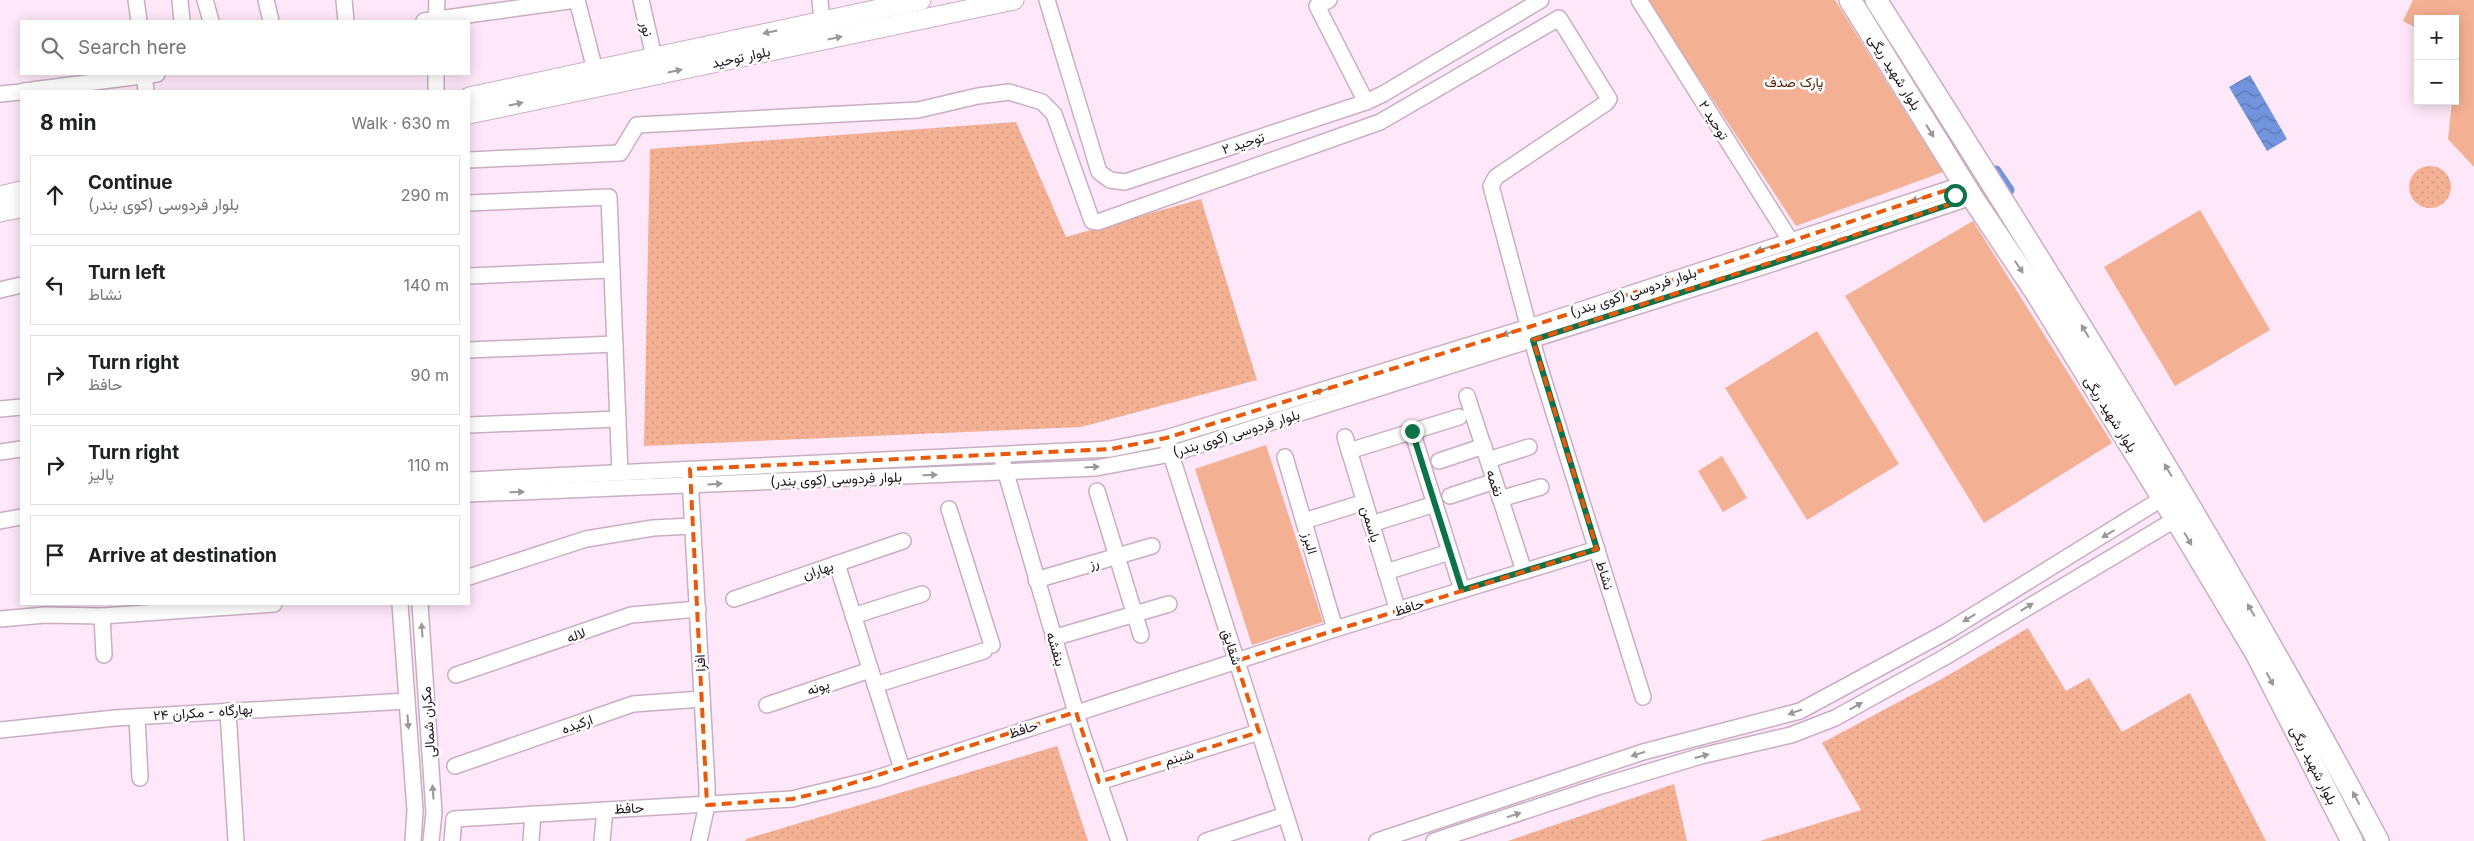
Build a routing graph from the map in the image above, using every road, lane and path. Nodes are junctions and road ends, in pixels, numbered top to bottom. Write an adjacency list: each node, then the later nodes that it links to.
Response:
1 (136, 0): 19 (street)
2 (180, 0): 20 (street)
3 (205, 0): 21 (street)
4 (266, 0): 22 (street)
5 (344, 0): 23 (street)
6 (437, 0): 24 (street)
7 (576, 0): 24 (street); 27 (street)
8 (641, 0): 26 (street, نور)
9 (820, 0): 25 (street)
10 (921, 0): 18 (main road, بلوار توحید)
11 (1014, 0): 36 (main road, بلوار توحید, one-way to 11)
12 (1047, 0): 35 (street, توحید ۲)
13 (1329, 0): 35 (street)
14 (1541, 0): 35 (street, توحید ۲)
15 (1639, 0): 45 (street, توحید ۲)
16 (1850, 0): 39 (highway, بلوار شهید ریگی, one-way to 39)
17 (1876, 0): 160 (highway, بلوار شهید ریگی, one-way to 17)
18 (887, 4): 25 (main road, بلوار توحید)
19 (139, 20)
20 (182, 20)
21 (211, 20)
22 (271, 20)
23 (346, 20)
24 (432, 20)
25 (822, 21): 26 (main road, بلوار توحید, one-way to 26)
26 (654, 57): 27 (main road, بلوار توحید)
27 (595, 70): 34 (main road, بلوار توحید)
28 (436, 75): 31 (street)
29 (148, 79): 30 (street)
30 (32, 90)
31 (436, 90)
32 (20, 91): 33 (street)
33 (0, 94)
34 (470, 97)
35 (1366, 102)
36 (470, 114)
37 (470, 160): 51 (street, نشاط)
38 (20, 191): 40 (main road)
39 (1960, 193): 44 (street, بلوار فردوسی (کوی بندر), one-way to 44); 46 (street, بلوار فردوسی (کوی بندر)); 81 (highway, بلوار شهید ریگی, one-way to 81)
40 (0, 196)
41 (470, 202): 47 (street)
42 (20, 208): 43 (main road)
43 (0, 212)
44 (1822, 230): 45 (street, بلوار فردوسی (کوی بندر)); 46 (street)
45 (1790, 240): 51 (street, بلوار فردوسی (کوی بندر), one-way to 51)
46 (1827, 246): 51 (street, بلوار فردوسی (کوی بندر))
47 (612, 270): 48 (street); 52 (street)
48 (470, 276)
49 (20, 285): 50 (street)
50 (0, 290)
51 (1531, 333): 54 (street, بلوار فردوسی (کوی بندر)); 96 (street, نشاط)
52 (615, 344): 53 (street); 59 (street)
53 (470, 350)
54 (1353, 389): 62 (street, بلوار فردوسی (کوی بندر), one-way to 62); 68 (street, بلوار فردوسی (کوی بندر))
55 (1468, 396): 66 (street, نغمه)
56 (20, 406): 57 (street)
57 (0, 409)
58 (1459, 418): 61 (street)
59 (618, 419): 60 (street); 73 (street)
60 (470, 426)
61 (1412, 431): 83 (street, یاسمن); 84 (street)
62 (1166, 438): 67 (street, بلوار فردوسی (کوی بندر)); 68 (street, شقایق)
63 (1529, 447): 66 (street)
64 (20, 449): 65 (street)
65 (0, 452)
66 (1486, 453): 70 (street); 75 (street, نغمه)
67 (1001, 454): 71 (street, بلوار فردوسی (کوی بندر)); 72 (street, بنفشه)
68 (1171, 454): 72 (street, بلوار فردوسی (کوی بندر), one-way to 68); 122 (street, شقایق)
69 (1285, 457): 90 (street, البرز)
70 (1439, 461)
71 (690, 469): 73 (street, بلوار فردوسی (کوی بندر)); 76 (street, افرا)
72 (1005, 471): 76 (street, بلوار فردوسی (کوی بندر), one-way to 72); 103 (street, بنفشه)
73 (620, 473): 74 (street, بلوار فردوسی (کوی بندر))
74 (470, 480)
75 (1495, 481): 80 (street); 82 (street, نغمه)
76 (691, 485): 79 (street, بلوار فردوسی (کوی بندر), one-way to 76); 92 (street, افرا)
77 (1541, 487): 82 (street)
78 (1097, 491): 98 (street)
79 (470, 494)
80 (1450, 496)
81 (2163, 498): 86 (street); 88 (highway, بلوار شهید ریگی)
82 (1500, 499): 100 (street, نغمه)
83 (1365, 502): 90 (street); 91 (street, یاسمن)
84 (1435, 504): 91 (street); 97 (street)
85 (949, 509): 125 (street)
86 (2138, 516): 93 (street); 128 (street, one-way to 128)
87 (20, 517): 89 (street)
88 (2176, 519): 93 (street); 159 (highway, بلوار شهید ریگی, one-way to 159)
89 (0, 521)
90 (1304, 521): 118 (street, البرز)
91 (1371, 524): 101 (street, یاسمن)
92 (692, 526): 102 (street); 112 (street, افرا)
93 (2148, 534): 134 (street, one-way to 93)
94 (902, 541): 99 (street, بهاران)
95 (1152, 546): 98 (street, رز)
96 (1597, 549): 100 (street, حافظ); 126 (street, نشاط)
97 (1450, 552): 101 (street); 104 (street)
98 (1117, 556): 103 (street, رز); 114 (street)
99 (836, 564): 106 (street, بهاران); 116 (street)
100 (1524, 571): 104 (street, حافظ)
101 (1386, 572): 113 (street, یاسمن)
102 (470, 577)
103 (1036, 580): 120 (street, بنفشه)
104 (1462, 590): 113 (street, حافظ)
105 (922, 594): 116 (street)
106 (734, 599)
107 (1169, 604): 114 (street)
108 (250, 605): 111 (street)
109 (400, 605): 129 (street, مکران شمالی)
110 (420, 605): 149 (street, مکران شمالی, one-way to 110)
111 (225, 606): 115 (street)
112 (698, 609): 124 (street, لاله); 127 (street, افرا)
113 (1398, 611): 118 (street, حافظ)
114 (1135, 614): 119 (street); 120 (street)
115 (102, 616): 117 (street); 121 (street)
116 (853, 616): 123 (street)
117 (0, 619)
118 (1335, 629): 122 (street, حافظ)
119 (1142, 635)
120 (1053, 638): 132 (street, بنفشه)
121 (104, 655)
122 (1236, 661): 132 (street, حافظ); 136 (street, شقایق)
123 (870, 670): 125 (street); 130 (street, پونه)
124 (456, 675)
125 (875, 685): 138 (street)
126 (1643, 696)
127 (702, 699): 137 (street, ارکیده); 141 (street, افرا)
128 (1825, 699): 134 (street); 142 (street, one-way to 142)
129 (406, 701): 131 (street, بهارگاه - مکران ۲۴); 148 (street, مکران شمالی, one-way to 148)
130 (767, 705)
131 (228, 711): 133 (street, بهارگاه - مکران ۲۴); 147 (street)
132 (1076, 712): 138 (street, حافظ); 140 (street, بنفشه)
133 (138, 717): 135 (street, بهارگاه - مکران ۲۴); 139 (street)
134 (1835, 718): 146 (street, one-way to 134)
135 (0, 730)
136 (1259, 732): 140 (street, شبنم); 145 (street, شقایق)
137 (455, 766)
138 (902, 769): 141 (street, حافظ)
139 (140, 778)
140 (1099, 782): 154 (street, بنفشه)
141 (707, 805): 143 (street, حافظ); 153 (street, افرا)
142 (1482, 807): 146 (street); 157 (street)
143 (605, 810): 144 (street, حافظ); 152 (street)
144 (534, 814): 150 (street, حافظ); 151 (street)
145 (1285, 815): 155 (street); 156 (street, شقایق)
146 (1485, 824): 158 (street)
147 (236, 841)
148 (413, 841)
149 (432, 841)
150 (452, 841)
151 (531, 841)
152 (602, 841)
153 (699, 841)
154 (1119, 841)
155 (1206, 841)
156 (1294, 841)
157 (1377, 841)
158 (1434, 841)
159 (2352, 841)
160 (2378, 841)

